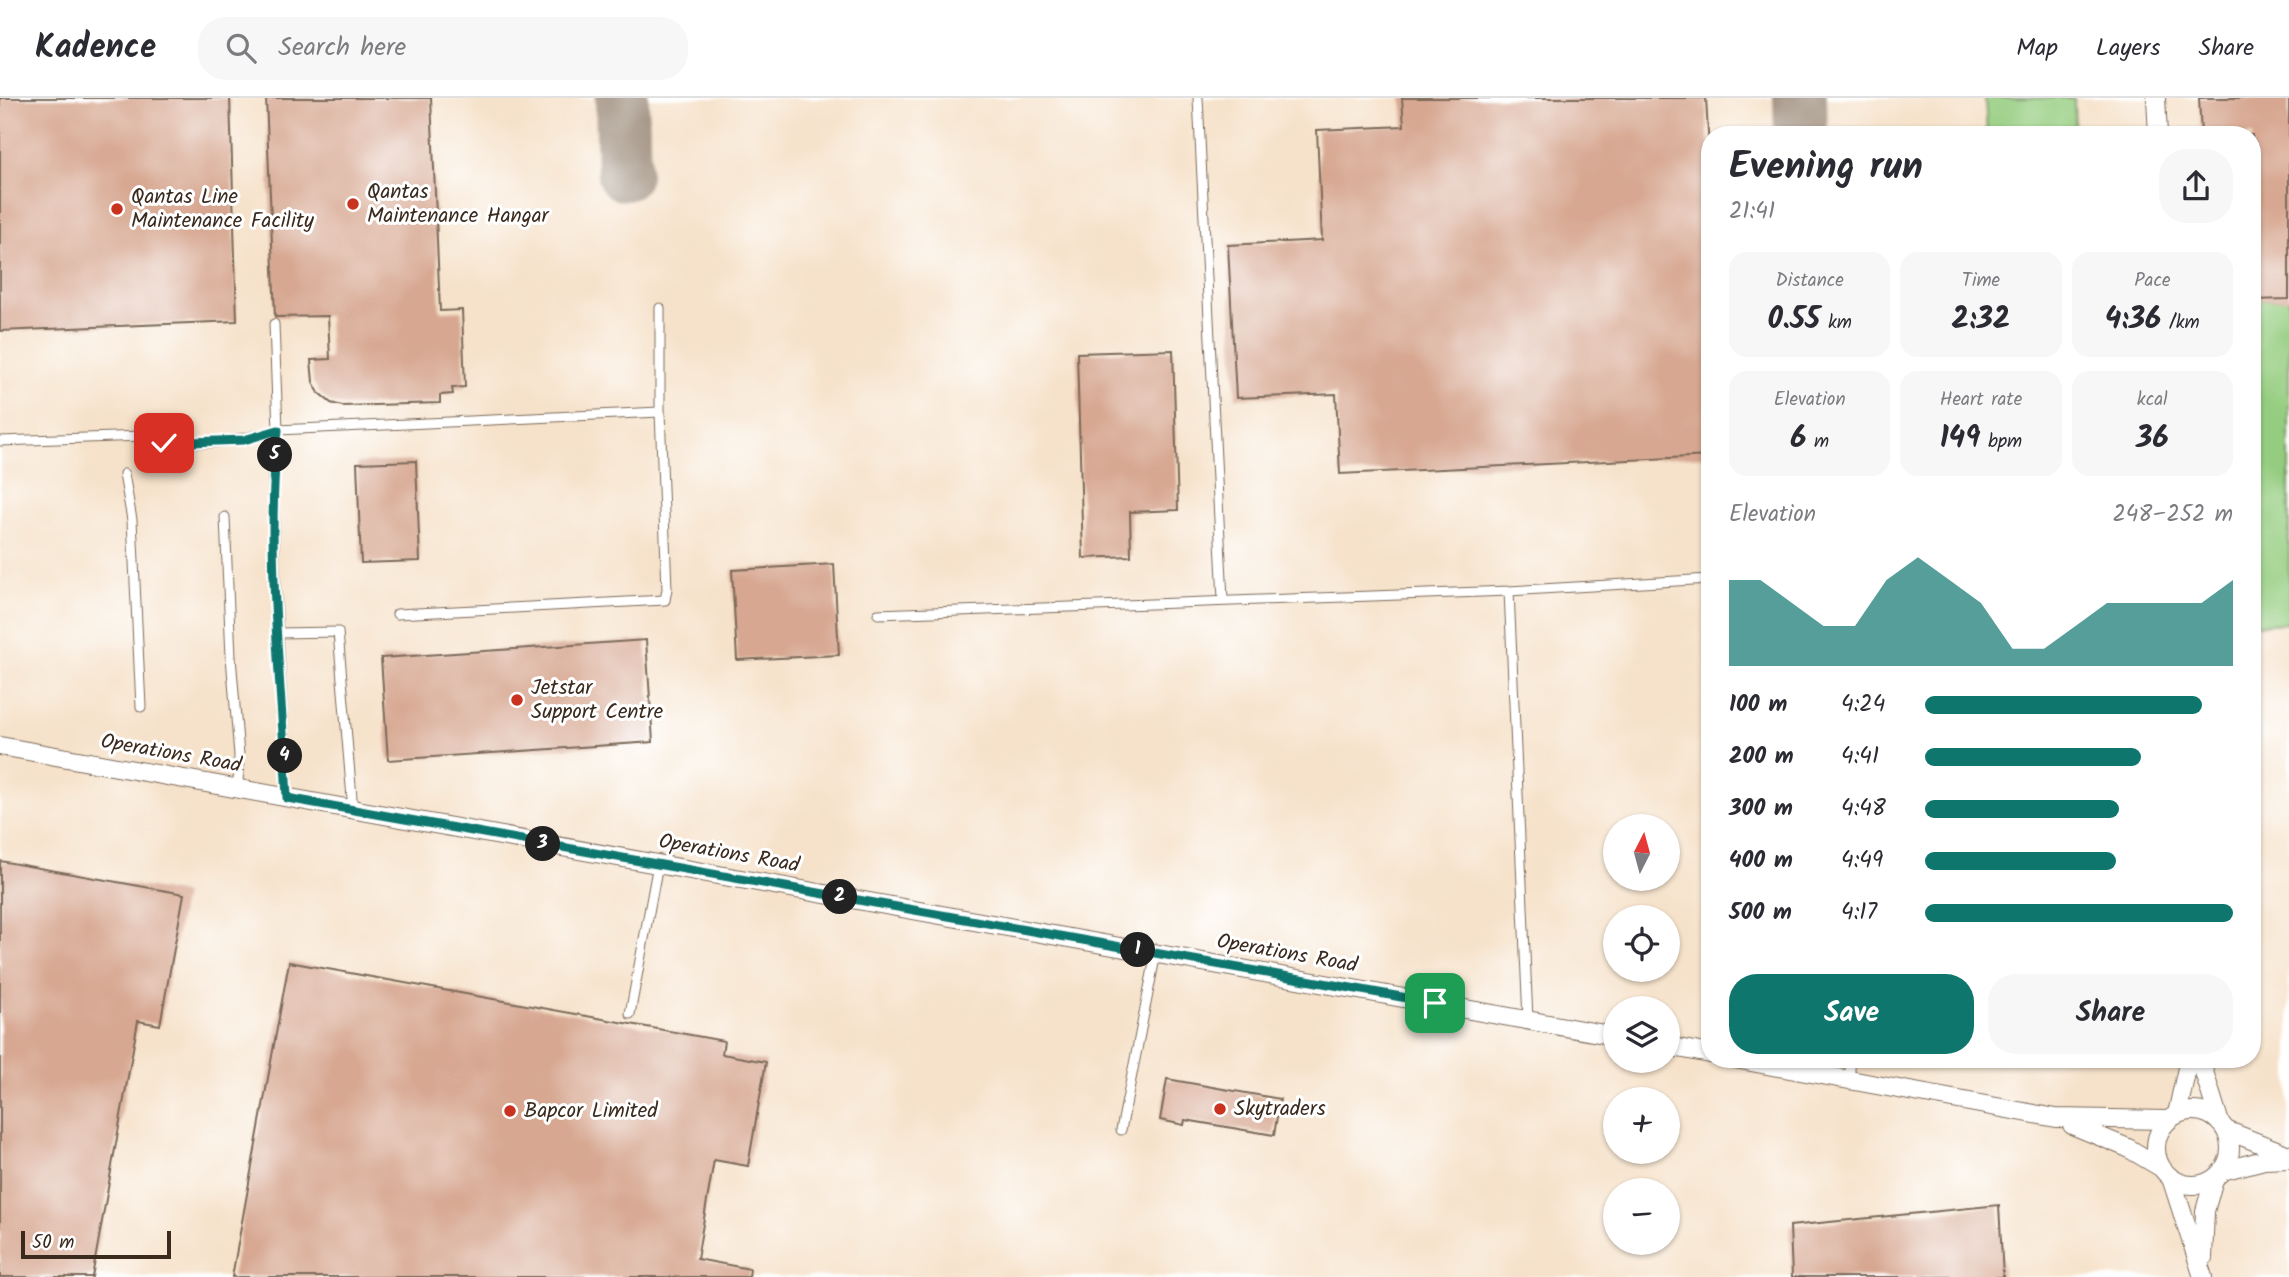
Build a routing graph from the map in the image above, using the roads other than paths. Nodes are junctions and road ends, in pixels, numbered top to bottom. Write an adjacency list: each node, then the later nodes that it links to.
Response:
1 (1198, 98): 13 (lane)
2 (2157, 98): 3 (street)
3 (2158, 126)
4 (660, 308): 6 (lane)
5 (274, 324): 7 (lane)
6 (660, 412): 7 (lane); 14 (lane)
7 (278, 430): 8 (lane); 16 (lane)
8 (0, 441)
9 (124, 474): 17 (lane)
10 (225, 517): 19 (lane)
11 (1701, 580): 12 (lane)
12 (1509, 591): 13 (lane); 25 (lane)
13 (1223, 600): 15 (lane)
14 (397, 614)
15 (878, 614)
16 (278, 634): 20 (lane); 21 (lane)
17 (141, 707)
18 (0, 746): 19 (street, Operations Road)
19 (237, 789): 20 (street, Operations Road)
20 (287, 798): 21 (street, Operations Road)
21 (354, 810): 22 (street, Operations Road)
22 (658, 864): 23 (street, Operations Road); 24 (lane)
23 (1156, 953): 25 (street, Operations Road); 37 (lane)
24 (630, 1014)
25 (1528, 1020): 26 (street, Operations Road)
26 (1603, 1034)
27 (1680, 1048): 28 (street)
28 (1701, 1052)
29 (1784, 1068): 33 (street)
30 (1851, 1068): 33 (lane)
31 (2187, 1068): 34 (street)
32 (2203, 1068): 36 (street)
33 (1849, 1080): 35 (street)
34 (2173, 1117): 35 (street); 36 (street); 39 (street)
35 (2056, 1118): 39 (street)
36 (2223, 1127): 38 (street); 40 (street)
37 (1121, 1130)
38 (2289, 1157): 40 (street)
39 (2166, 1172): 40 (street); 41 (street)
40 (2218, 1175): 41 (street)
41 (2203, 1277)

